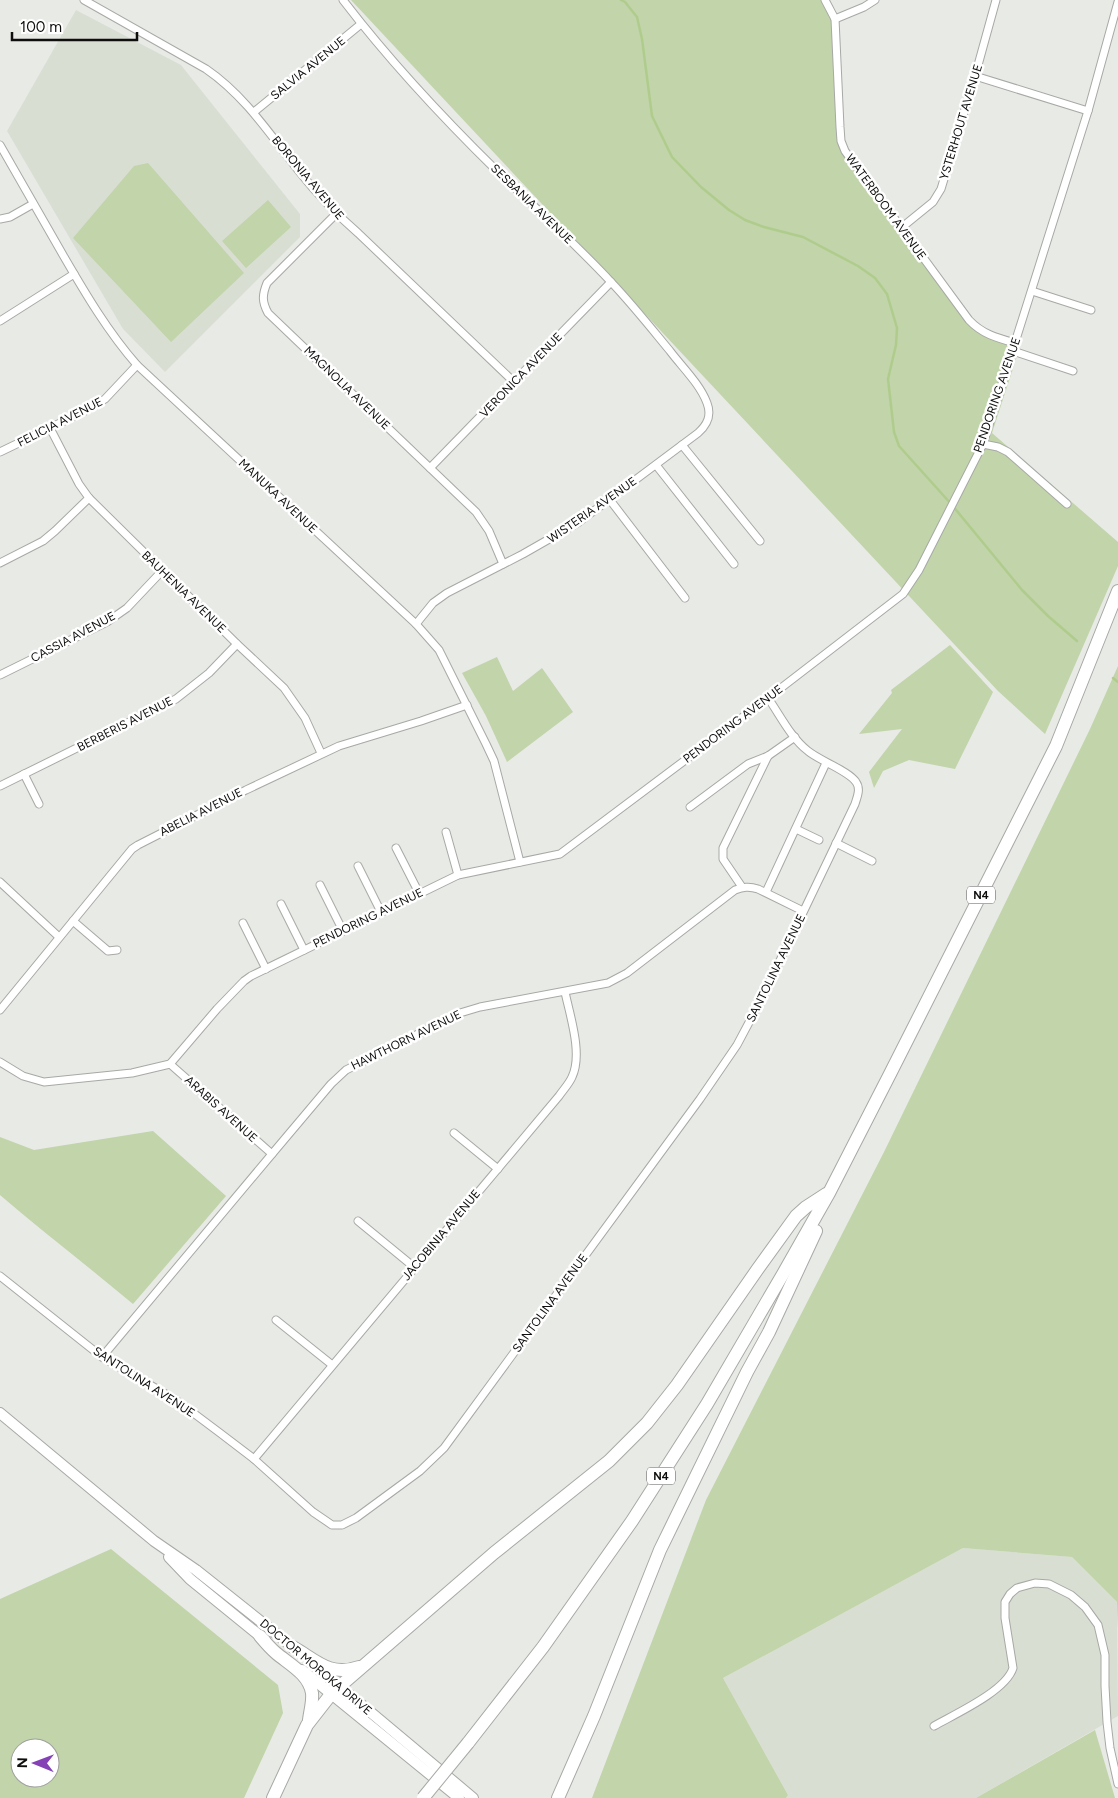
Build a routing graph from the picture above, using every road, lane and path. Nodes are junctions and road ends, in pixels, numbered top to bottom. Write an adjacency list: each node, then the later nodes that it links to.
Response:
1 (84, 0): 11 (street, BORONIA AVENUE)
2 (343, 0): 8 (street, SESBANIA AVENUE)
3 (825, 0): 7 (street, WATERBOOM AVENUE)
4 (875, 0): 7 (street)
5 (996, 0): 9 (street, YSTERHOUT AVENUE)
6 (1118, 2): 10 (street, PENDORING AVENUE)
7 (835, 19): 16 (street, WATERBOOM AVENUE)
8 (362, 24): 11 (street, SALVIA AVENUE); 18 (street, SESBANIA AVENUE)
9 (975, 76): 10 (street); 16 (street, YSTERHOUT AVENUE)
10 (1088, 111): 19 (street, PENDORING AVENUE)
11 (254, 112): 14 (street, BORONIA AVENUE)
12 (0, 146): 13 (street, MANUKA AVENUE)
13 (33, 204): 15 (street); 17 (street, MANUKA AVENUE)
14 (336, 214): 26 (street, BORONIA AVENUE); 33 (street, MAGNOLIA AVENUE)
15 (0, 220)
16 (901, 228): 22 (street, WATERBOOM AVENUE)
17 (74, 274): 21 (street); 24 (street, MANUKA AVENUE)
18 (611, 282): 26 (street, VERONICA AVENUE); 27 (street, SESBANIA AVENUE)
19 (1032, 291): 20 (street); 22 (street, PENDORING AVENUE)
20 (1091, 310)
21 (0, 321)
22 (1015, 343): 23 (street, PENDORING AVENUE)
23 (1013, 351): 25 (street); 29 (street, PENDORING AVENUE)
24 (137, 366): 28 (street, FELICIA AVENUE); 44 (street, MANUKA AVENUE)
25 (1073, 371)
26 (514, 382): 33 (street, VERONICA AVENUE)
27 (710, 415): 30 (street, WISTERIA AVENUE)
28 (50, 428): 31 (street, FELICIA AVENUE); 34 (street, BAUHENIA AVENUE)
29 (983, 444): 36 (street); 47 (street, PENDORING AVENUE)
30 (682, 445): 32 (street, WISTERIA AVENUE); 37 (street)
31 (0, 452)
32 (656, 465): 35 (street, WISTERIA AVENUE); 40 (street)
33 (430, 468): 39 (street, MAGNOLIA AVENUE)
34 (88, 498): 38 (street); 41 (street, BAUHENIA AVENUE)
35 (610, 500): 39 (street, WISTERIA AVENUE); 43 (street)
36 (1067, 504)
37 (760, 541)
38 (0, 563)
39 (503, 564): 44 (street, WISTERIA AVENUE)
40 (734, 564)
41 (162, 571): 45 (street, BAUHENIA AVENUE); 46 (street, CASSIA AVENUE)
42 (1118, 591): 88 (highway, N4)
43 (684, 598)
44 (416, 624): 48 (street, MANUKA AVENUE)
45 (237, 644): 50 (street, BAUHENIA AVENUE); 53 (street, BERBERIS AVENUE)
46 (0, 676)
47 (768, 698): 49 (street, SANTOLINA AVENUE); 63 (street, PENDORING AVENUE)
48 (467, 705): 50 (street, ABELIA AVENUE); 63 (street, MANUKA AVENUE)
49 (795, 737): 51 (street); 52 (street, SANTOLINA AVENUE)
50 (321, 753): 74 (street, ABELIA AVENUE)
51 (768, 756): 56 (street); 68 (street)
52 (826, 763): 57 (street); 60 (street, SANTOLINA AVENUE)
53 (24, 774): 54 (street, BERBERIS AVENUE); 55 (street)
54 (0, 786)
55 (38, 804)
56 (690, 807)
57 (796, 829): 59 (street); 69 (street)
58 (446, 832): 65 (street)
59 (819, 840)
60 (836, 843): 62 (street); 72 (street, SANTOLINA AVENUE)
61 (396, 848): 70 (street)
62 (872, 861)
63 (520, 862): 65 (street, PENDORING AVENUE)
64 (358, 866): 73 (street)
65 (458, 875): 70 (street, PENDORING AVENUE)
66 (0, 882): 77 (street)
67 (320, 885): 76 (street)
68 (742, 887): 69 (street); 81 (street, HAWTHORN AVENUE)
69 (766, 892): 72 (street)
70 (419, 894): 73 (street, PENDORING AVENUE)
71 (281, 904): 79 (street)
72 (804, 911): 96 (street, SANTOLINA AVENUE)
73 (381, 912): 76 (street, PENDORING AVENUE)
74 (73, 920): 77 (street, ABELIA AVENUE); 78 (street)
75 (243, 923): 80 (street)
76 (343, 931): 79 (street, PENDORING AVENUE)
77 (59, 937): 82 (street, ABELIA AVENUE)
78 (117, 950)
79 (304, 950): 80 (street, PENDORING AVENUE)
80 (266, 969): 84 (street, PENDORING AVENUE)
81 (565, 992): 86 (street, HAWTHORN AVENUE); 87 (street, JACOBINIA AVENUE)
82 (0, 1010)
83 (0, 1062): 84 (street)
84 (170, 1064): 86 (street, ARABIS AVENUE)
85 (454, 1133): 87 (street)
86 (272, 1154): 93 (street, HAWTHORN AVENUE)
87 (498, 1169): 90 (street, JACOBINIA AVENUE)
88 (828, 1193): 100 (highway); 106 (highway, N4, bridge); 109 (highway)
89 (358, 1221): 90 (street)
90 (414, 1267): 94 (street, JACOBINIA AVENUE)
91 (0, 1276): 93 (street, SANTOLINA AVENUE)
92 (276, 1320): 94 (street)
93 (102, 1358): 96 (street, SANTOLINA AVENUE)
94 (331, 1364): 96 (street, JACOBINIA AVENUE)
95 (0, 1413): 97 (main road, DOCTOR MOROKA DRIVE)
96 (254, 1459)
97 (154, 1541): 98 (main road, DOCTOR MOROKA DRIVE); 99 (main road, DOCTOR MOROKA DRIVE)
98 (260, 1636): 101 (main road, DOCTOR MOROKA DRIVE); 102 (highway)
99 (293, 1647): 100 (highway); 101 (main road, DOCTOR MOROKA DRIVE)
100 (361, 1666): 101 (highway)
101 (336, 1690): 102 (highway); 107 (main road, DOCTOR MOROKA DRIVE); 108 (main road, DOCTOR MOROKA DRIVE)
102 (308, 1725): 105 (highway)
103 (934, 1726): 104 (street)
104 (1118, 1784)
105 (273, 1798)
106 (423, 1798)
107 (458, 1798)
108 (473, 1798)
109 (558, 1798)

